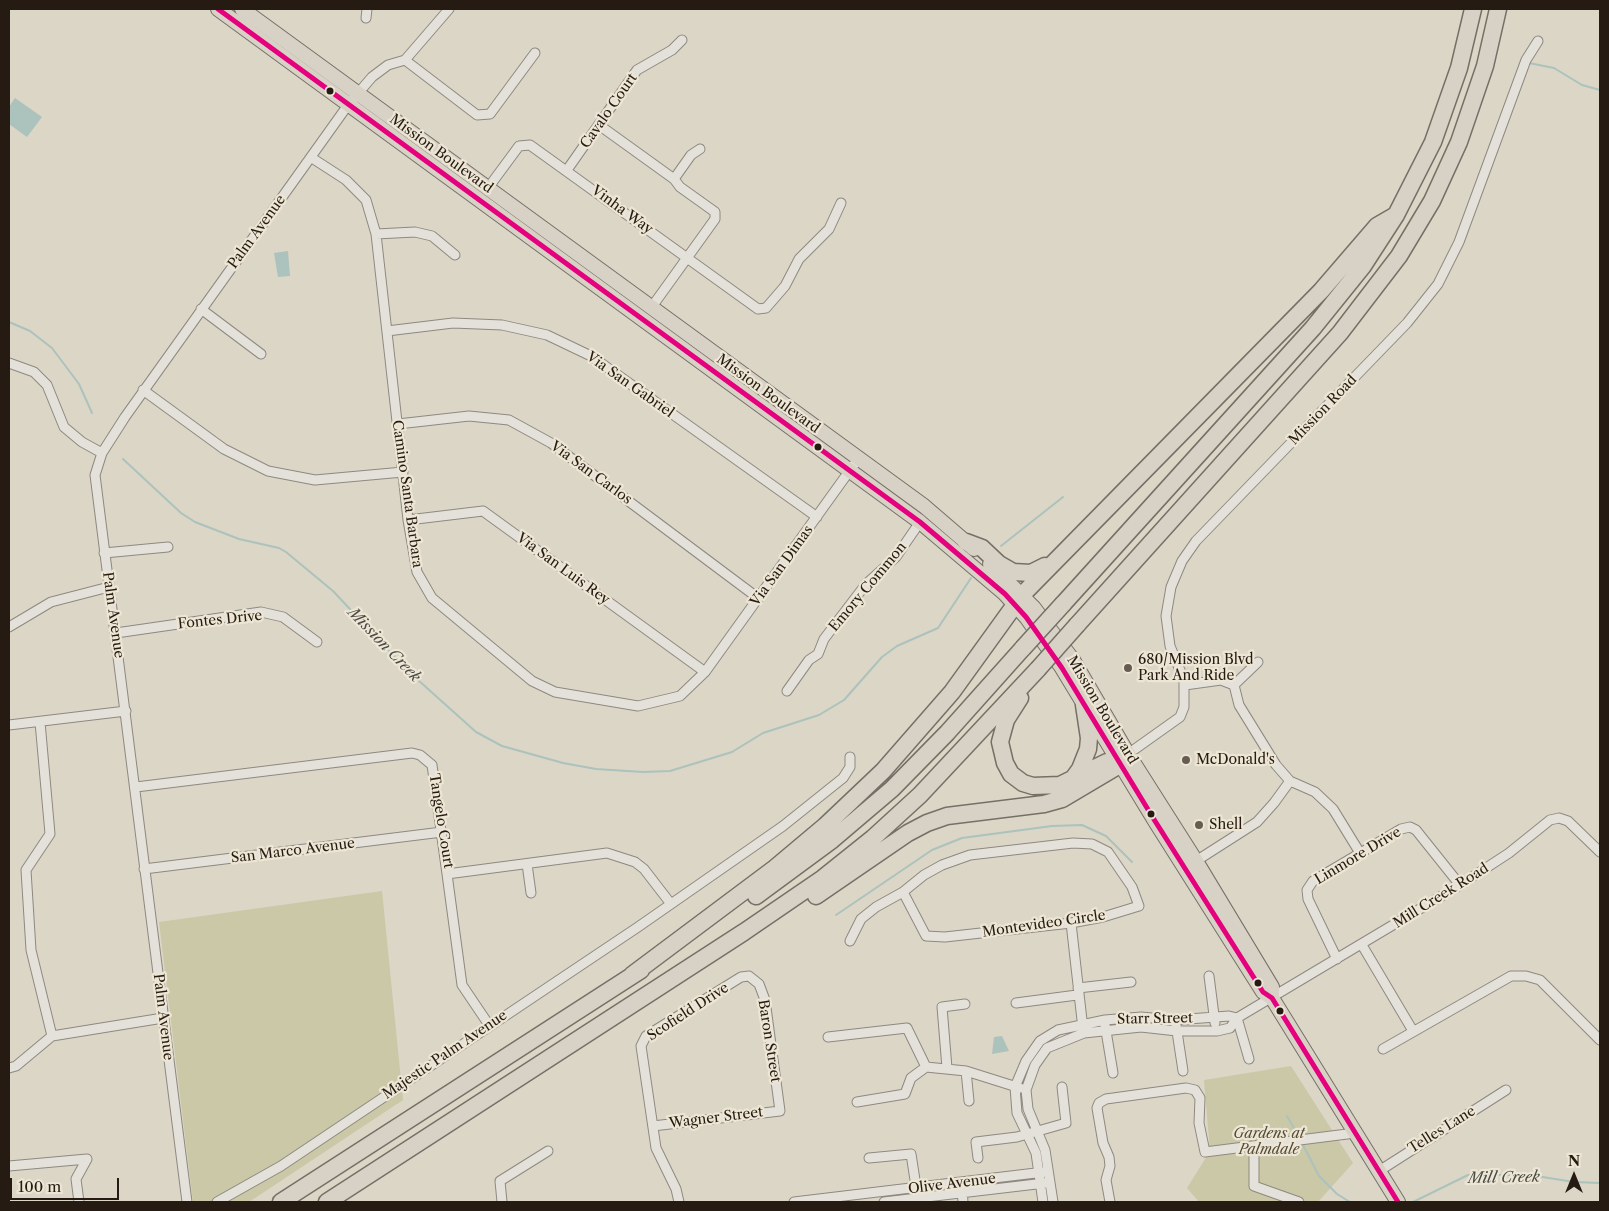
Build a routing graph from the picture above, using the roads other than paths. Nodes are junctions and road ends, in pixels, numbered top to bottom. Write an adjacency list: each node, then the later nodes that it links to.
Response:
1 (218, 9): 10 (main road, Mission Boulevard)
2 (242, 9): 10 (main road, Mission Boulevard)
3 (449, 9): 9 (street)
4 (1474, 9): 18 (highway)
5 (1498, 9): 46 (highway, bridge)
6 (682, 40): 11 (street, Cavalo Court)
7 (1538, 41): 48 (street, Mission Road)
8 (535, 53): 9 (street)
9 (405, 60): 10 (street, Palm Avenue)
10 (353, 99): 13 (street, Palm Avenue); 16 (main road, Mission Boulevard); 30 (main road, Mission Boulevard)
11 (600, 125): 14 (street, Cavalo Court); 15 (street)
12 (700, 149): 15 (street)
13 (312, 158): 19 (street, Camino Santa Barbara); 23 (street, Palm Avenue)
14 (567, 170): 16 (street, Vinha Way); 21 (street, Vinha Way)
15 (674, 179): 21 (street)
16 (488, 188): 22 (main road, Mission Boulevard)
17 (841, 203): 21 (street, Vinha Way)
18 (1396, 214): 38 (highway); 76 (highway, bridge)
19 (376, 234): 20 (street); 24 (street, Camino Santa Barbara)
20 (455, 255)
21 (688, 257): 22 (street)
22 (651, 308): 30 (main road, Mission Boulevard)
23 (201, 309): 25 (street); 27 (street, Palm Avenue)
24 (387, 331): 28 (street, Camino Santa Barbara); 32 (street, Via San Gabriel)
25 (261, 354)
26 (9, 363): 29 (street)
27 (143, 390): 29 (street, Palm Avenue); 31 (street)
28 (398, 424): 31 (street, Camino Santa Barbara); 40 (street, Via San Carlos)
29 (102, 452): 37 (street, Palm Avenue)
30 (854, 465): 32 (street, Via San Dimas); 34 (main road, Mission Boulevard); 35 (main road, Mission Boulevard)
31 (403, 472): 33 (street, Camino Santa Barbara)
32 (817, 517): 40 (street, Via San Dimas)
33 (408, 520): 47 (street, Via San Luis Rey); 47 (street, Camino Santa Barbara)
34 (920, 522): 41 (main road, Mission Boulevard); 50 (street, Emory Common)
35 (966, 542): 38 (highway); 41 (main road, Mission Boulevard)
36 (168, 546): 37 (street)
37 (104, 553): 39 (street, Palm Avenue)
38 (1059, 556): 41 (highway)
39 (109, 587): 42 (street); 43 (street, Palm Avenue)
40 (758, 598): 47 (street, Via San Dimas)
41 (1018, 599): 51 (main road, Mission Boulevard); 56 (main road, Mission Boulevard); 76 (highway)
42 (9, 627)
43 (116, 633): 44 (street, Fontes Drive); 52 (street, Palm Avenue)
44 (317, 642)
45 (1258, 662): 49 (street)
46 (1038, 669): 57 (highway); 74 (highway)
47 (705, 672)
48 (1185, 685): 49 (street); 56 (street, Mission Road)
49 (1234, 685): 58 (street)
50 (787, 691)
51 (1084, 704): 56 (main road, Mission Boulevard); 57 (highway)
52 (126, 711): 53 (street); 59 (street, Palm Avenue)
53 (40, 722): 54 (street); 96 (street)
54 (9, 726)
55 (850, 757): 70 (street, Majestic Palm Avenue)
56 (1121, 758): 57 (highway); 63 (main road, Mission Boulevard); 74 (highway); 81 (main road, Mission Boulevard)
57 (1070, 781)
58 (1290, 781): 62 (street); 63 (street)
59 (136, 787): 60 (street, Tangelo Court); 65 (street, Palm Avenue)
60 (442, 832): 65 (street, San Marco Avenue); 66 (street, Tangelo Court)
61 (1600, 852): 67 (street, Mill Creek Road)
62 (1360, 853): 67 (street, Linmore Drive); 75 (street, Linmore Drive)
63 (1196, 861): 81 (main road, Mission Boulevard)
64 (527, 864): 66 (street, Tangelo Court); 69 (street); 70 (street, Tangelo Court)
65 (144, 869): 84 (street, Palm Avenue)
66 (447, 874): 90 (street)
67 (1460, 885): 73 (street, Mill Creek Road)
68 (903, 892): 71 (street, Montevideo Circle); 71 (street, Montevideo Circle); 72 (street)
69 (531, 893)
70 (671, 904): 90 (street, Majestic Palm Avenue)
71 (1071, 922): 80 (street)
72 (850, 942)
73 (1362, 945): 75 (street, Mill Creek Road); 94 (street)
74 (717, 950): 135 (highway)
75 (1337, 959): 81 (street, Mill Creek Road)
76 (632, 975): 134 (highway)
77 (749, 976): 113 (street, Baron Street); 114 (street, Scofield Drive)
78 (1209, 976): 85 (street)
79 (1131, 982): 80 (street)
80 (1078, 991): 82 (street); 89 (street)
81 (1272, 998): 86 (street); 116 (main road, Mission Boulevard)
82 (1016, 1003)
83 (965, 1004): 103 (street)
84 (163, 1018): 96 (street); 130 (street, Palm Avenue)
85 (1215, 1018): 86 (street, Starr Street); 88 (street, Starr Street); 93 (street)
86 (1238, 1018): 93 (street); 100 (street)
87 (1105, 1020): 88 (street, Starr Street); 89 (street, Starr Street); 91 (street)
88 (1175, 1020): 92 (street)
89 (1082, 1023): 95 (street); 107 (street, Starr Street)
90 (488, 1026): 133 (street, Majestic Palm Avenue)
91 (1106, 1031): 92 (street, Starr Street); 95 (street, Starr Street); 106 (street)
92 (1177, 1031): 93 (street, Starr Street); 105 (street)
93 (1217, 1031)
94 (1413, 1031): 98 (street); 99 (street)
95 (1084, 1033): 109 (street, Starr Street)
96 (52, 1036): 102 (street)
97 (828, 1036): 101 (street)
98 (1600, 1040)
99 (1383, 1049)
100 (1249, 1060)
101 (926, 1067): 103 (street); 112 (street)
102 (9, 1068)
103 (947, 1068): 104 (street)
104 (966, 1071): 107 (street); 111 (street)
105 (1183, 1071)
106 (1113, 1073)
107 (1015, 1087): 109 (street); 115 (street, Starr Street)
108 (1062, 1087): 115 (street)
109 (1026, 1090): 115 (street, Starr Street)
110 (1506, 1090): 122 (street, Telles Lane)
111 (969, 1101)
112 (857, 1102)
113 (780, 1111): 114 (street, Wagner Street)
114 (653, 1126): 137 (street, Scofield Drive)
115 (1032, 1132): 120 (street); 123 (street, Starr Street)
116 (1355, 1133): 117 (street); 122 (main road, Mission Boulevard)
117 (1254, 1147): 143 (street); 144 (street)
118 (548, 1151): 136 (street)
119 (869, 1158): 127 (street)
120 (978, 1158)
121 (9, 1166): 132 (street)
122 (1378, 1171): 131 (main road, Mission Boulevard)
123 (1044, 1172): 124 (street, Olive Avenue); 125 (street, Starr Street); 126 (street, Starr Street)
124 (962, 1182): 127 (street, Olive Avenue); 129 (street)
125 (1051, 1182): 126 (street, Olive Avenue); 142 (street, Starr Street)
126 (1041, 1184): 129 (street, Olive Avenue); 141 (street, Starr Street)
127 (916, 1188): 128 (street); 138 (street, Olive Avenue)
128 (918, 1198): 129 (street, Olive Avenue); 140 (street, Olive Avenue)
129 (963, 1198)
130 (185, 1201)
131 (1398, 1201)
132 (79, 1202)
133 (217, 1202)
134 (281, 1202)
135 (328, 1202)
136 (502, 1202)
137 (679, 1202)
138 (794, 1202)
139 (884, 1202): 140 (street, Olive Avenue)
140 (894, 1202)
141 (1043, 1202)
142 (1053, 1202)
143 (1110, 1202)
144 (1298, 1202)

